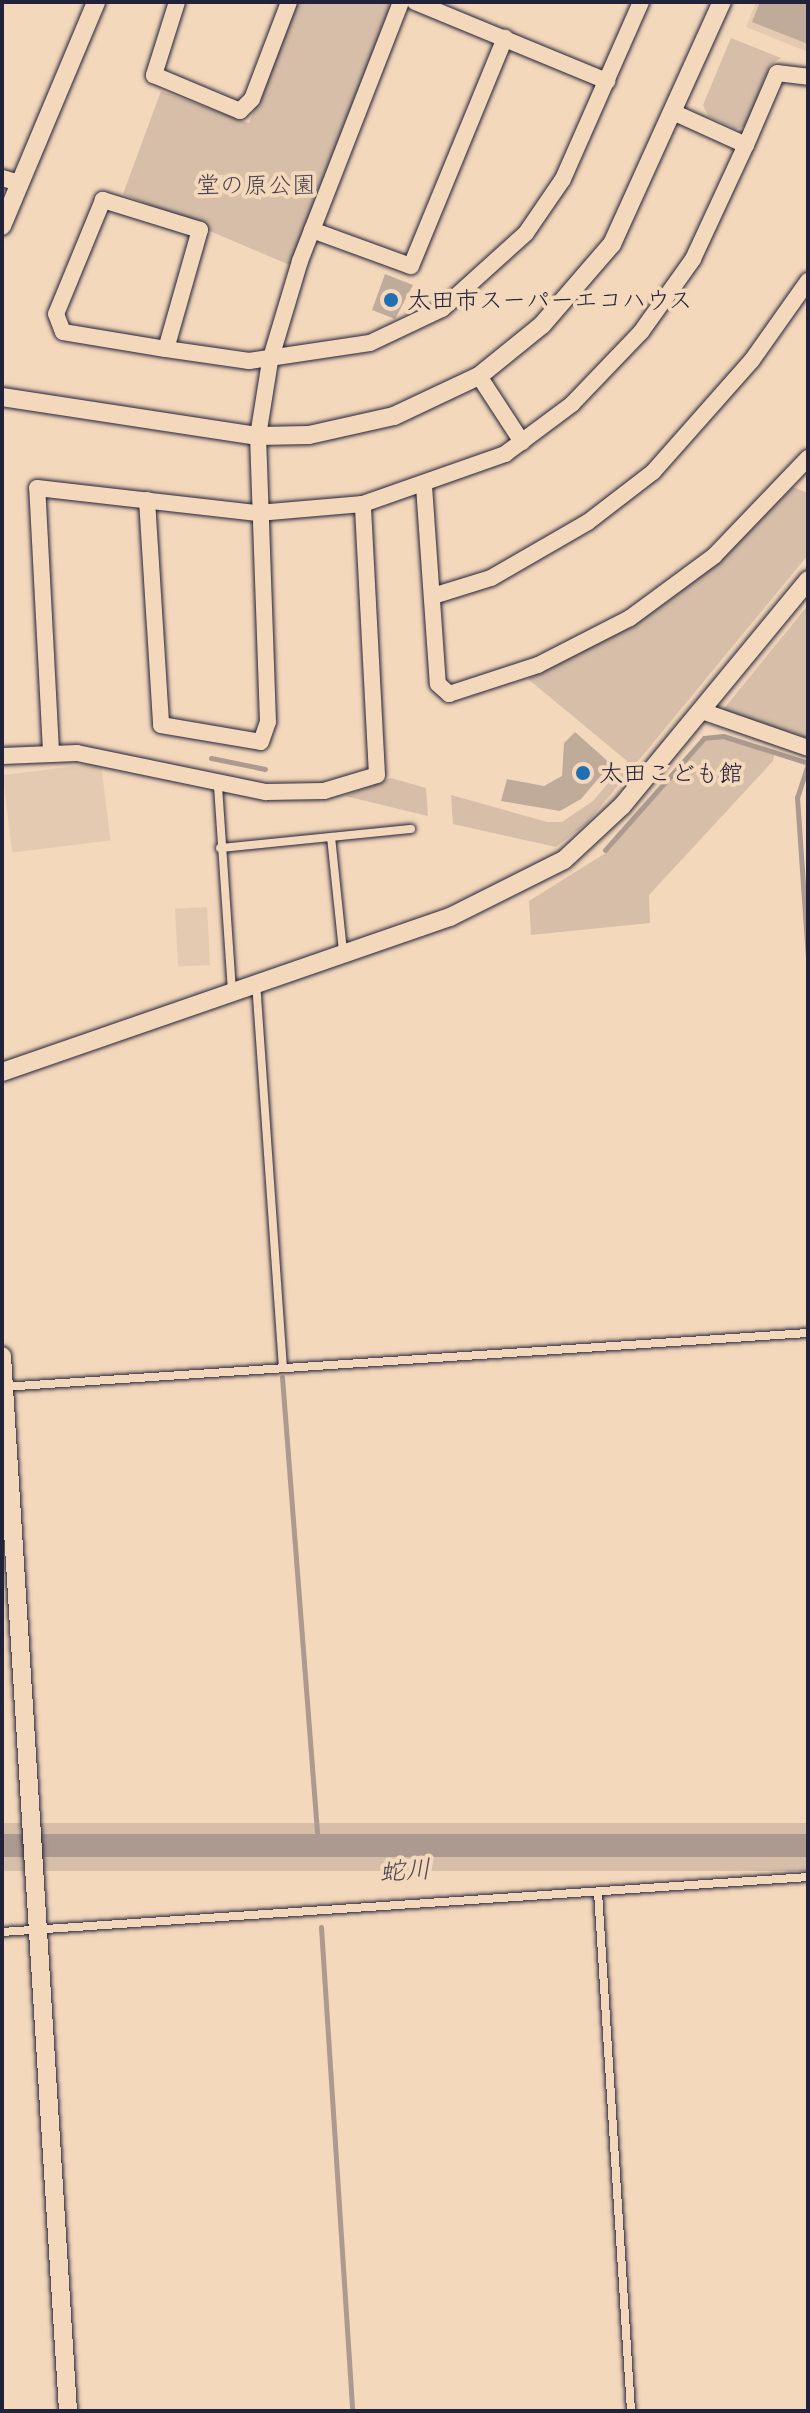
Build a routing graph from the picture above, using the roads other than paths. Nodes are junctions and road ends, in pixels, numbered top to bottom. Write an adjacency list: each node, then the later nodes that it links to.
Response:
1 (96, 2): 13 (street)
2 (177, 2): 3 (street)
3 (289, 2)
4 (401, 2): 15 (street)
5 (415, 2): 8 (street)
6 (641, 2): 10 (street)
7 (722, 2): 11 (street)
8 (505, 38): 10 (street); 15 (street)
9 (808, 77): 12 (street)
10 (607, 81): 18 (street)
11 (675, 113): 12 (street); 19 (street)
12 (746, 145): 22 (street)
13 (11, 180): 14 (street)
14 (2, 226)
15 (312, 230): 18 (street)
16 (808, 281): 29 (street)
17 (166, 349): 17 (street); 18 (street)
18 (270, 361): 21 (street)
19 (479, 376): 21 (street); 22 (street)
20 (2, 397): 21 (street)
21 (258, 436): 27 (street)
22 (522, 442): 24 (street)
23 (805, 470): 29 (street)
24 (424, 486): 26 (street); 29 (street)
25 (147, 500): 27 (street); 27 (street); 32 (street)
26 (363, 504): 27 (street); 34 (street)
27 (258, 513)
28 (808, 580): 30 (street)
29 (433, 596)
30 (702, 711): 31 (street); 38 (street)
31 (808, 748)
32 (51, 751): 33 (street); 34 (street)
33 (2, 756)
34 (218, 786): 37 (lane)
35 (411, 829): 36 (lane)
36 (331, 837): 37 (lane); 38 (lane)
37 (220, 848): 40 (lane)
38 (343, 951): 39 (street)
39 (256, 981): 40 (street); 44 (lane)
40 (232, 990): 41 (street)
41 (2, 1072)
42 (808, 1333): 44 (lane)
43 (2, 1356): 45 (street)
44 (283, 1367): 45 (lane)
45 (3, 1387): 48 (street)
46 (808, 1877): 47 (lane)
47 (598, 1892): 48 (lane); 51 (lane)
48 (39, 1927): 49 (lane); 50 (street)
49 (2, 1932)
50 (68, 2411)
51 (631, 2411)

